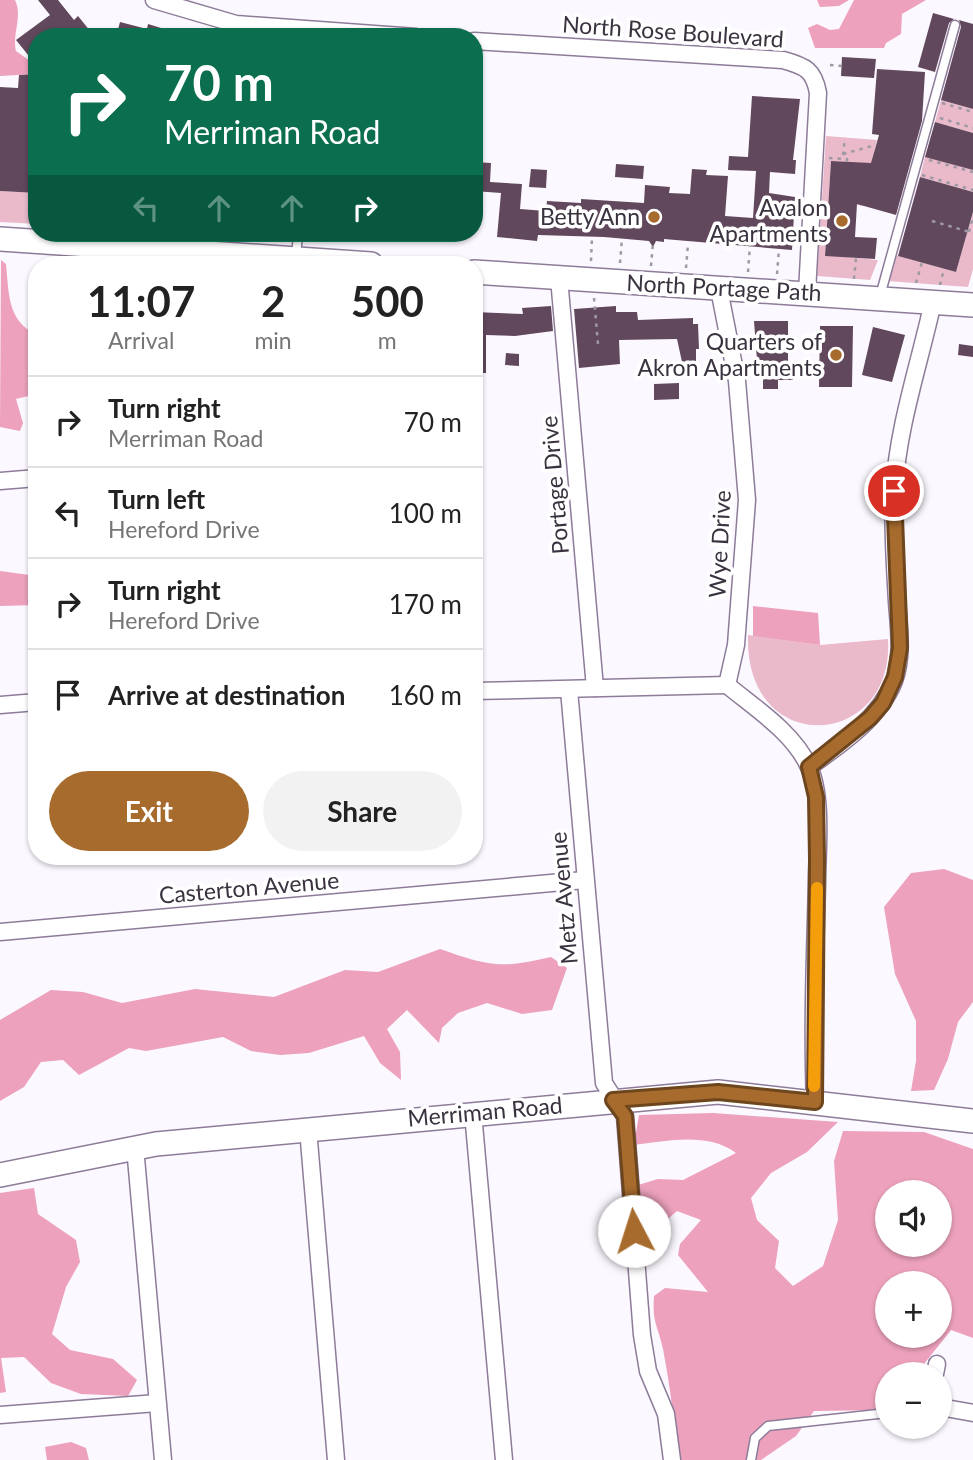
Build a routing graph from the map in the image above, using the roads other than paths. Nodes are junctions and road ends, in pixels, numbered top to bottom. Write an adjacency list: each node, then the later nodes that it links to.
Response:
1 (154, 0): 3 (street)
2 (955, 25): 14 (lane)
3 (219, 28)
4 (483, 42): 12 (street, North Rose Boulevard)
5 (0, 239): 6 (main road)
6 (28, 239)
7 (167, 242): 8 (main road)
8 (280, 256)
9 (483, 273): 10 (main road, North Portage Path)
10 (559, 278): 11 (main road, North Portage Path); 19 (street, Portage Drive)
11 (719, 289): 12 (main road, North Portage Path); 18 (street, Wye Drive)
12 (807, 292): 14 (main road, North Portage Path)
13 (936, 294): 14 (main road, North Portage Path); 15 (main road, North Portage Path); 24 (street)
14 (879, 299)
15 (973, 305)
16 (28, 479): 17 (street)
17 (0, 481)
18 (727, 685): 19 (street); 24 (street)
19 (595, 688): 20 (street)
20 (569, 690): 21 (street); 25 (street, Metz Avenue)
21 (483, 691)
22 (28, 703): 23 (street)
23 (0, 705)
24 (809, 767): 28 (street)
25 (585, 880): 26 (street, Casterton Avenue); 27 (street, Metz Avenue)
26 (0, 932)
27 (613, 1100): 28 (main road, Merriman Road); 29 (main road, Merriman Road); 42 (street, Metz Avenue)
28 (815, 1102): 30 (main road, Merriman Road)
29 (474, 1113): 31 (main road, Merriman Road); 41 (street)
30 (973, 1121)
31 (308, 1129): 32 (main road, Merriman Road); 40 (street)
32 (135, 1147): 33 (main road, Merriman Road); 34 (street)
33 (0, 1175)
34 (158, 1403): 38 (street); 39 (street)
35 (952, 1409): 36 (street)
36 (973, 1413)
37 (875, 1414): 43 (lane)
38 (0, 1415)
39 (163, 1460)
40 (336, 1460)
41 (504, 1460)
42 (672, 1460)
43 (751, 1460)

